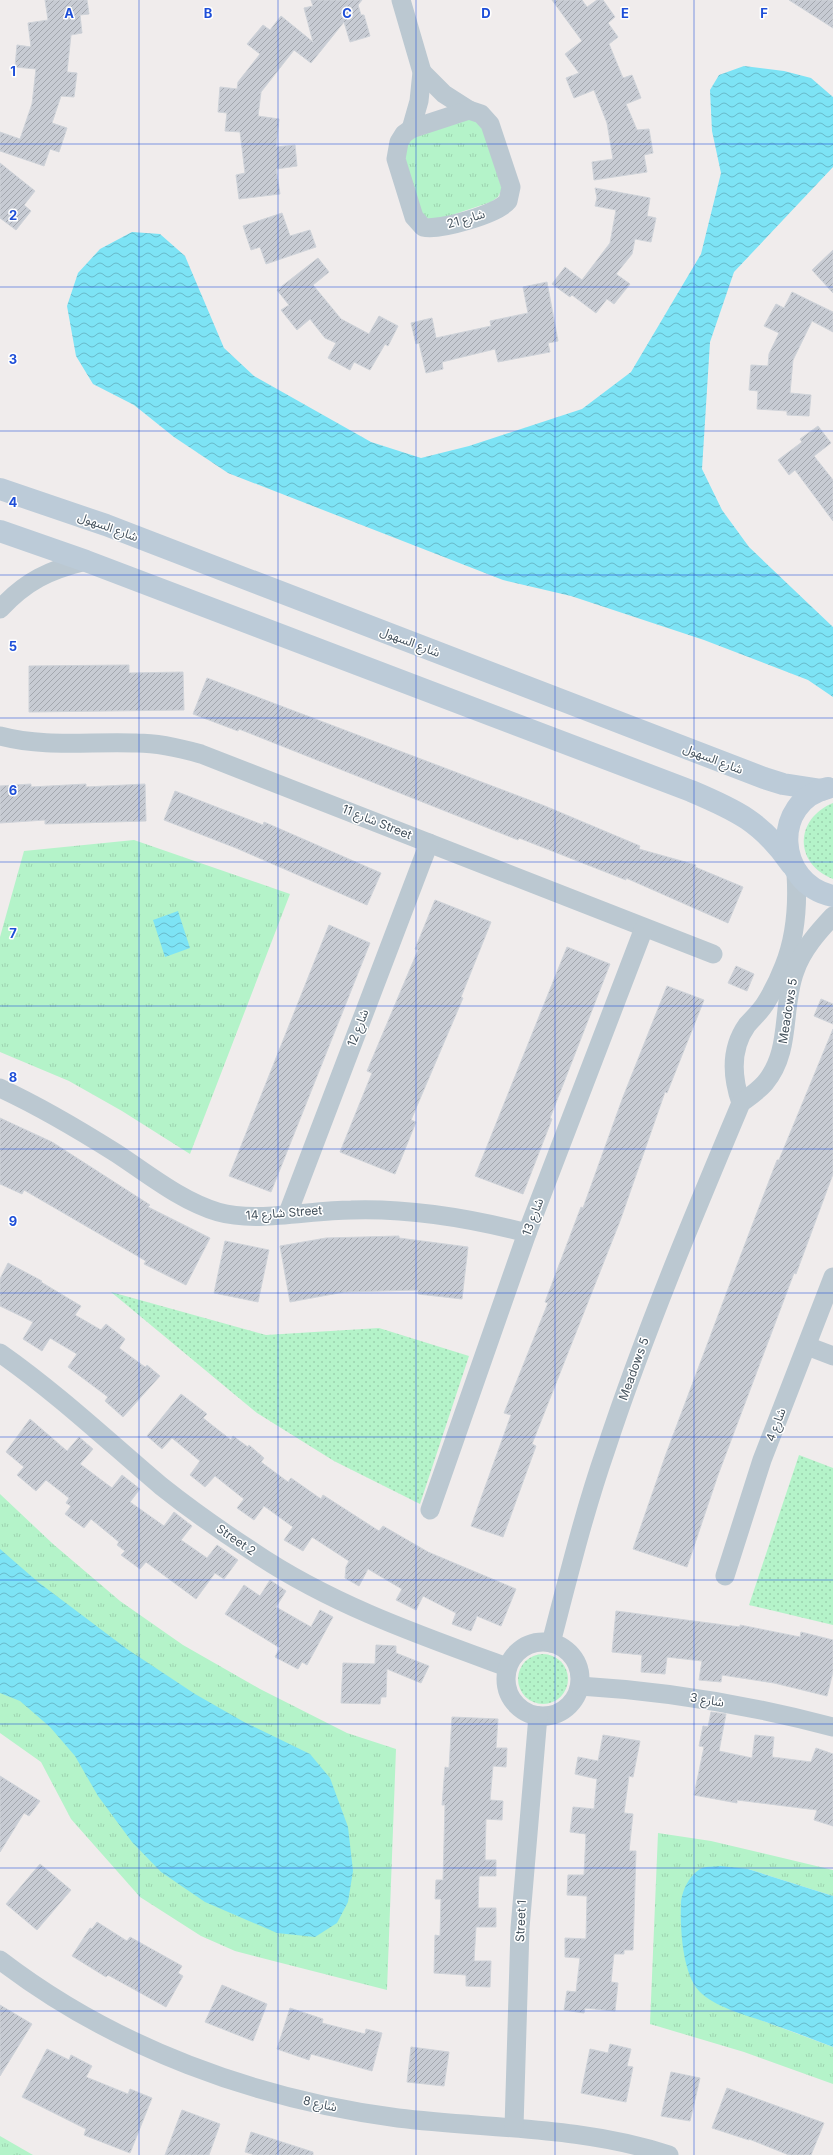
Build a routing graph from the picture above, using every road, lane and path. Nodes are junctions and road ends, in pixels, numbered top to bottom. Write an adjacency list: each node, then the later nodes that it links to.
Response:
1 (401, 0): 2 (street, شارع 21)
2 (422, 72): 3 (street, شارع 21); 4 (street, شارع 21)
3 (469, 110): 4 (street); 4 (street, شارع 21)
4 (411, 129)
5 (0, 489): 12 (main road, شارع السهول)
6 (0, 531): 7 (main road)
7 (86, 561): 8 (street); 14 (main road)
8 (0, 609)
9 (0, 736): 10 (street, شارع 11 Street)
10 (29, 743): 11 (street, شارع 11 Street); 13 (street, شارع 11 Street)
11 (0, 748)
12 (828, 788): 14 (main road)
13 (429, 843): 17 (street, شارع 11 Street); 25 (street, شارع 12)
14 (794, 869): 15 (main road); 19 (street, Meadows 5)
15 (833, 896)
16 (833, 916): 20 (street, Meadows 5)
17 (644, 928): 18 (street, شارع 11 Street); 26 (street, شارع 13)
18 (713, 954)
19 (758, 1014): 20 (street); 21 (street, Meadows 5)
20 (786, 1025): 22 (street, Meadows 5)
21 (734, 1074): 22 (street); 24 (street)
22 (764, 1084): 24 (street, Meadows 5)
23 (0, 1088): 25 (street, شارع 14 Street)
24 (741, 1103): 33 (street, Meadows 5)
25 (288, 1213): 26 (street, شارع 14 Street)
26 (527, 1233): 31 (street, شارع 13)
27 (833, 1277): 28 (street, شارع 4)
28 (806, 1346): 30 (street); 32 (street, شارع 4)
29 (0, 1354): 34 (street, Street 2)
30 (833, 1356)
31 (430, 1510)
32 (725, 1576)
33 (551, 1643): 34 (street); 35 (street)
34 (507, 1667): 36 (street)
35 (580, 1686): 36 (street); 37 (street, شارع 3)
36 (538, 1716): 39 (street, Street 1)
37 (833, 1727)
38 (0, 1960): 39 (street, شارع 8)
39 (514, 2127): 40 (street, شارع 8)
40 (668, 2155)

